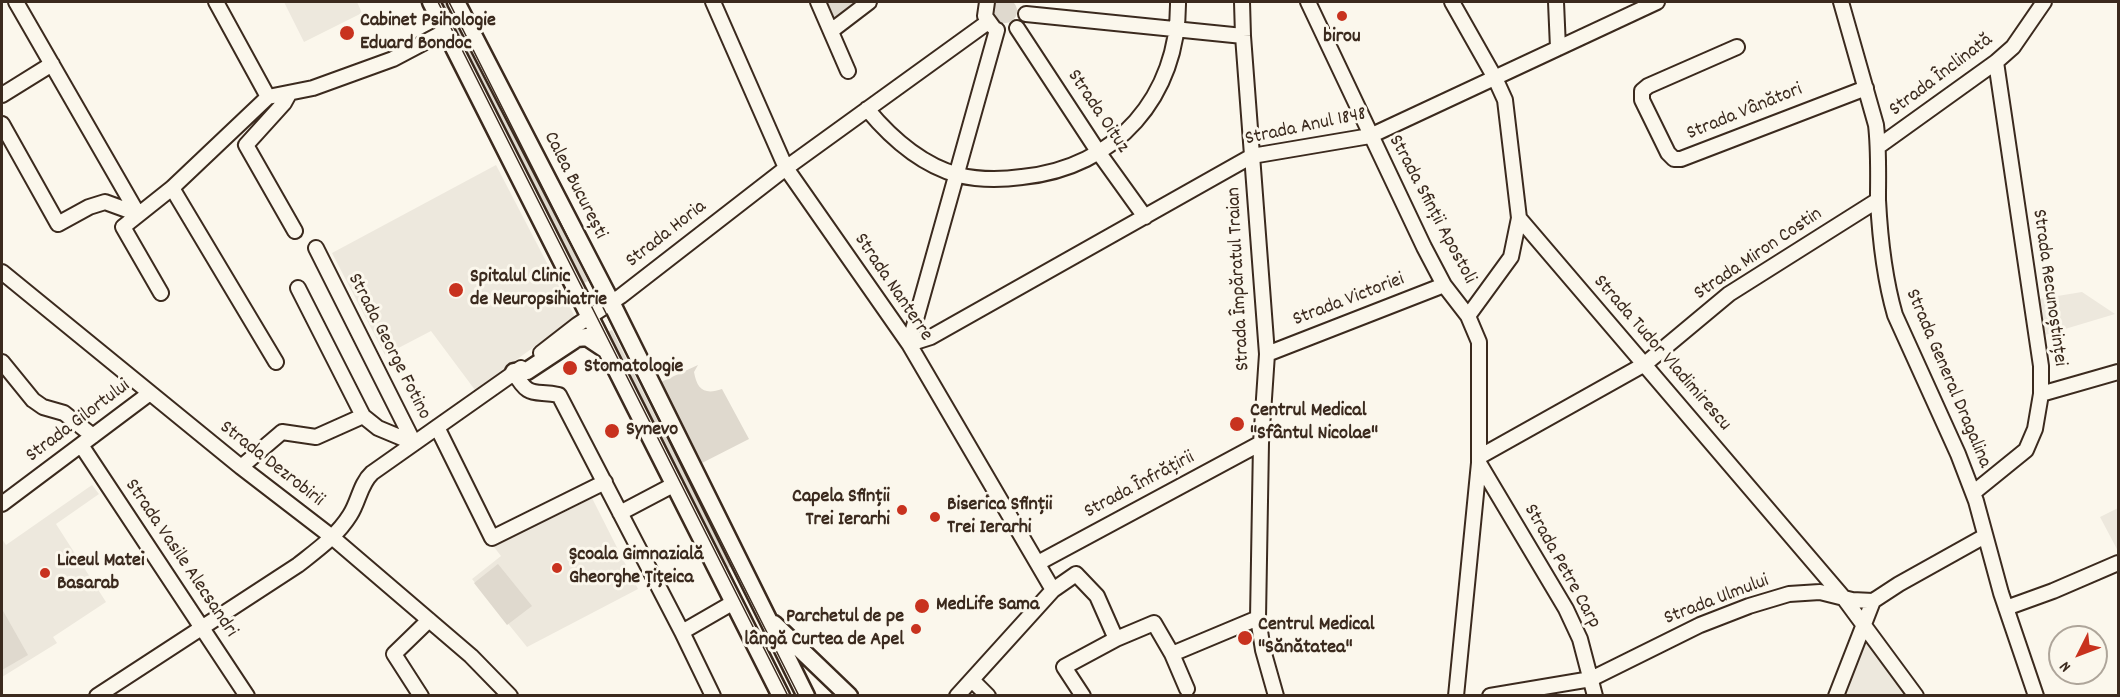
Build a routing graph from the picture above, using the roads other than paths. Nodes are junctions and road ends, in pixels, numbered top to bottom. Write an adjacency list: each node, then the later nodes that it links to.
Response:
1 (16, 2): 27 (street)
2 (216, 2): 33 (street)
3 (431, 2): 21 (main road)
4 (456, 2): 53 (main road, Calea București)
5 (713, 2): 40 (street, Strada Nanterre)
6 (818, 2): 22 (street)
7 (869, 2): 22 (street)
8 (987, 2): 18 (street)
9 (1178, 2): 20 (street)
10 (1242, 2): 23 (street, Strada Împăratul Traian)
11 (1308, 2): 36 (street, Strada Sfinții Apostoli)
12 (1452, 2): 29 (street)
13 (1556, 2): 25 (street)
14 (1657, 2): 25 (street, Strada Anul 1848)
15 (1840, 2): 30 (street, Strada General Dragalina)
16 (2044, 2): 26 (street, Strada Înclinată)
17 (1025, 8): 19 (street); 20 (street)
18 (992, 26): 19 (street); 34 (street, Strada Horia); 41 (street)
19 (1017, 28): 38 (street, Strada Oituz)
20 (1176, 29): 23 (street); 38 (street)
21 (446, 31): 31 (street); 54 (main road)
22 (831, 31): 28 (street)
23 (1243, 36): 39 (street, Strada Împăratul Traian)
24 (1737, 46): 30 (street, Strada Vânători)
25 (1558, 48): 29 (street, Strada Anul 1848)
26 (1995, 62): 37 (street, Strada Înclinată); 65 (street, Strada Recunoștinței)
27 (52, 64): 32 (street); 44 (street)
28 (848, 71)
29 (1495, 78): 36 (street, Strada Anul 1848); 46 (street)
30 (1866, 88): 37 (street, Strada General Dragalina)
31 (288, 94): 33 (street); 47 (street)
32 (2, 95)
33 (268, 97): 42 (street)
34 (867, 109): 40 (street, Strada Horia); 41 (street)
35 (2, 124): 44 (street)
36 (1370, 136): 39 (street, Strada Anul 1848); 50 (street, Strada Sfinții Apostoli)
37 (1879, 146): 43 (street, Strada General Dragalina)
38 (1099, 153): 41 (street); 45 (street, Strada Oituz)
39 (1252, 156): 45 (street, Strada Anul 1848); 58 (street, Strada Împăratul Traian)
40 (786, 168): 53 (street, Strada Horia); 56 (street, Strada Nanterre)
41 (957, 175): 56 (street)
42 (172, 188): 44 (street); 60 (street)
43 (1878, 200): 61 (street, Strada Miron Costin); 76 (street, Strada General Dragalina)
44 (138, 214): 52 (street)
45 (1145, 217): 56 (street, Strada Anul 1848)
46 (1519, 218): 55 (street); 61 (street, Strada Tudor Vladimirescu)
47 (295, 231)
48 (316, 248): 69 (street, Strada George Fotino)
49 (2, 272): 64 (street, Strada Dezrobirii)
50 (1444, 285): 55 (street, Strada Sfinții Apostoli); 58 (street, Strada Victoriei)
51 (298, 288): 66 (street)
52 (161, 292)
53 (610, 302): 54 (street, Strada Horia); 88 (main road, Calea București)
54 (589, 316): 57 (main road); 62 (street, Strada Horia)
55 (1468, 316): 72 (street, Strada Sfinții Apostoli)
56 (909, 344): 81 (street, Strada Nanterre)
57 (607, 351): 62 (main road); 75 (main road)
58 (1267, 354): 70 (street, Strada Împăratul Traian)
59 (2, 362): 68 (street)
60 (276, 363)
61 (1645, 364): 72 (street, Strada Miron Costin); 84 (street, Strada Tudor Vladimirescu)
62 (514, 372): 67 (street, Strada Horia); 74 (street)
63 (2118, 372): 65 (street)
64 (150, 393): 68 (street, Strada Gilortului); 73 (street, Strada Dezrobirii)
65 (2041, 394): 76 (street, Strada Recunoștinței)
66 (363, 416): 69 (street, Strada George Fotino); 73 (street)
67 (437, 427): 69 (street, Strada Horia); 74 (street)
68 (93, 436): 71 (street, Strada Gilortului)
69 (414, 443): 80 (street, Strada Horia)
70 (1260, 443): 81 (street, Strada Înfrățirii); 89 (street, Strada Împăratul Traian)
71 (81, 445): 77 (street, Strada Gilortului); 92 (street, Strada Vasile Alecsandri)
72 (1479, 460): 99 (street, Strada Petre Carp); 114 (street, Strada Sfinții Apostoli)
73 (242, 467): 80 (street, Strada Dezrobirii)
74 (605, 482): 78 (street)
75 (675, 484): 78 (street); 86 (main road)
76 (1973, 493): 79 (street, Strada General Dragalina)
77 (2, 504)
78 (620, 513): 93 (street)
79 (1985, 536): 85 (street); 87 (street, Strada General Dragalina)
80 (332, 537): 90 (street, Strada Dezrobirii); 92 (street, Strada Horia)
81 (1038, 563): 83 (street, Strada Nanterre)
82 (2118, 563): 87 (street)
83 (1053, 590): 94 (street); 100 (street)
84 (1843, 597): 85 (street, Strada Ulmului); 91 (street, Strada Tudor Vladimirescu); 99 (street, Strada Ulmului)
85 (1874, 600): 91 (street)
86 (734, 603): 88 (main road); 93 (street); 97 (main road)
87 (2006, 608): 119 (street, Strada General Dragalina)
88 (766, 617): 95 (main road, Calea București); 98 (main road)
89 (1257, 618): 96 (street); 113 (street, Strada Împăratul Traian)
90 (429, 620): 105 (street); 106 (street, Strada Dezrobirii)
91 (1865, 625): 117 (street); 118 (street, Strada Tudor Vladimirescu)
92 (202, 628): 103 (street, Strada Horia); 104 (street, Strada Vasile Alecsandri)
93 (682, 632): 107 (street)
94 (1116, 639): 96 (street); 112 (street)
95 (782, 650): 97 (main road); 101 (main road, Calea București)
96 (1172, 654): 102 (street)
97 (763, 660): 108 (main road)
98 (818, 666): 101 (main road); 109 (main road)
99 (1591, 679): 115 (street, Strada Ulmului); 116 (street, Strada Petre Carp)
100 (972, 680): 110 (street); 111 (street)
101 (802, 689)
102 (1187, 689)
103 (97, 696)
104 (247, 696)
105 (421, 696)
106 (510, 696)
107 (713, 696)
108 (781, 696)
109 (849, 696)
110 (957, 696)
111 (988, 696)
112 (1083, 696)
113 (1276, 696)
114 (1456, 696)
115 (1490, 696)
116 (1594, 696)
117 (1836, 696)
118 (1916, 696)
119 (2036, 696)

